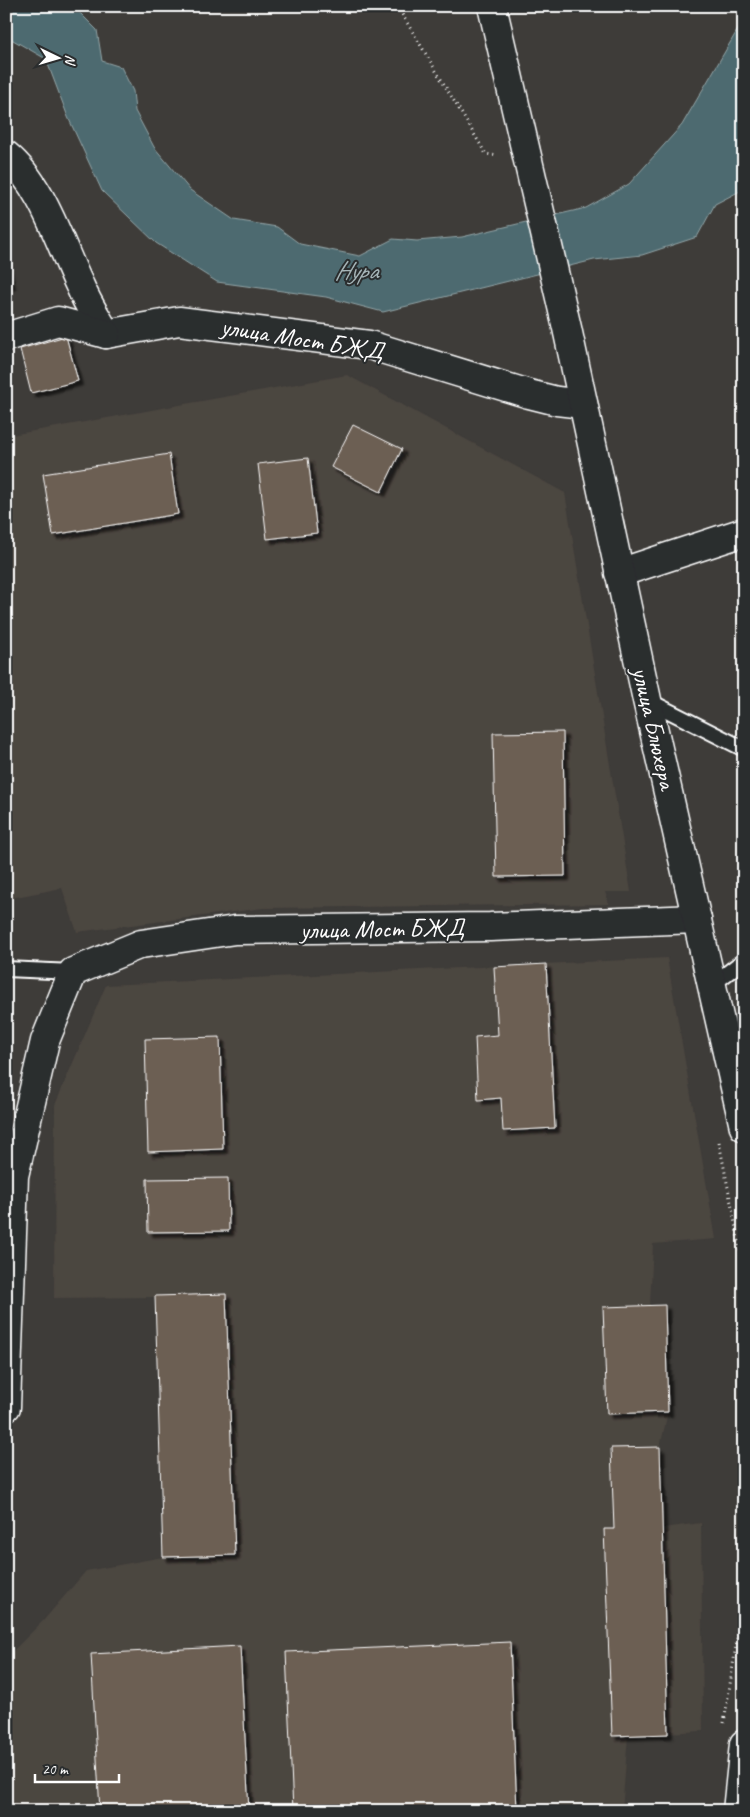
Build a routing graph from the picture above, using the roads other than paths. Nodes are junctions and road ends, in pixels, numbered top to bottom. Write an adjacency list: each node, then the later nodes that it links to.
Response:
1 (492, 6): 5 (street, улица Блюхера)
2 (6, 155): 3 (street)
3 (106, 334): 4 (street, улица Мост БЖД); 5 (street, улица Мост БЖД)
4 (6, 337)
5 (583, 404): 7 (street, улица Блюхера)
6 (744, 532): 7 (street)
7 (619, 573): 8 (street, улица Блюхера)
8 (647, 700): 9 (lane); 10 (street, улица Блюхера)
9 (744, 749)
10 (698, 919): 13 (street, улица Мост БЖД); 14 (street, улица Блюхера)
11 (744, 960): 14 (lane)
12 (6, 969): 13 (lane, улица Мост БЖД)
13 (72, 972): 16 (street)
14 (712, 985): 15 (street, улица Блюхера)
15 (744, 1127)
16 (6, 1407)
17 (733, 1738): 18 (street)
18 (737, 1811)

